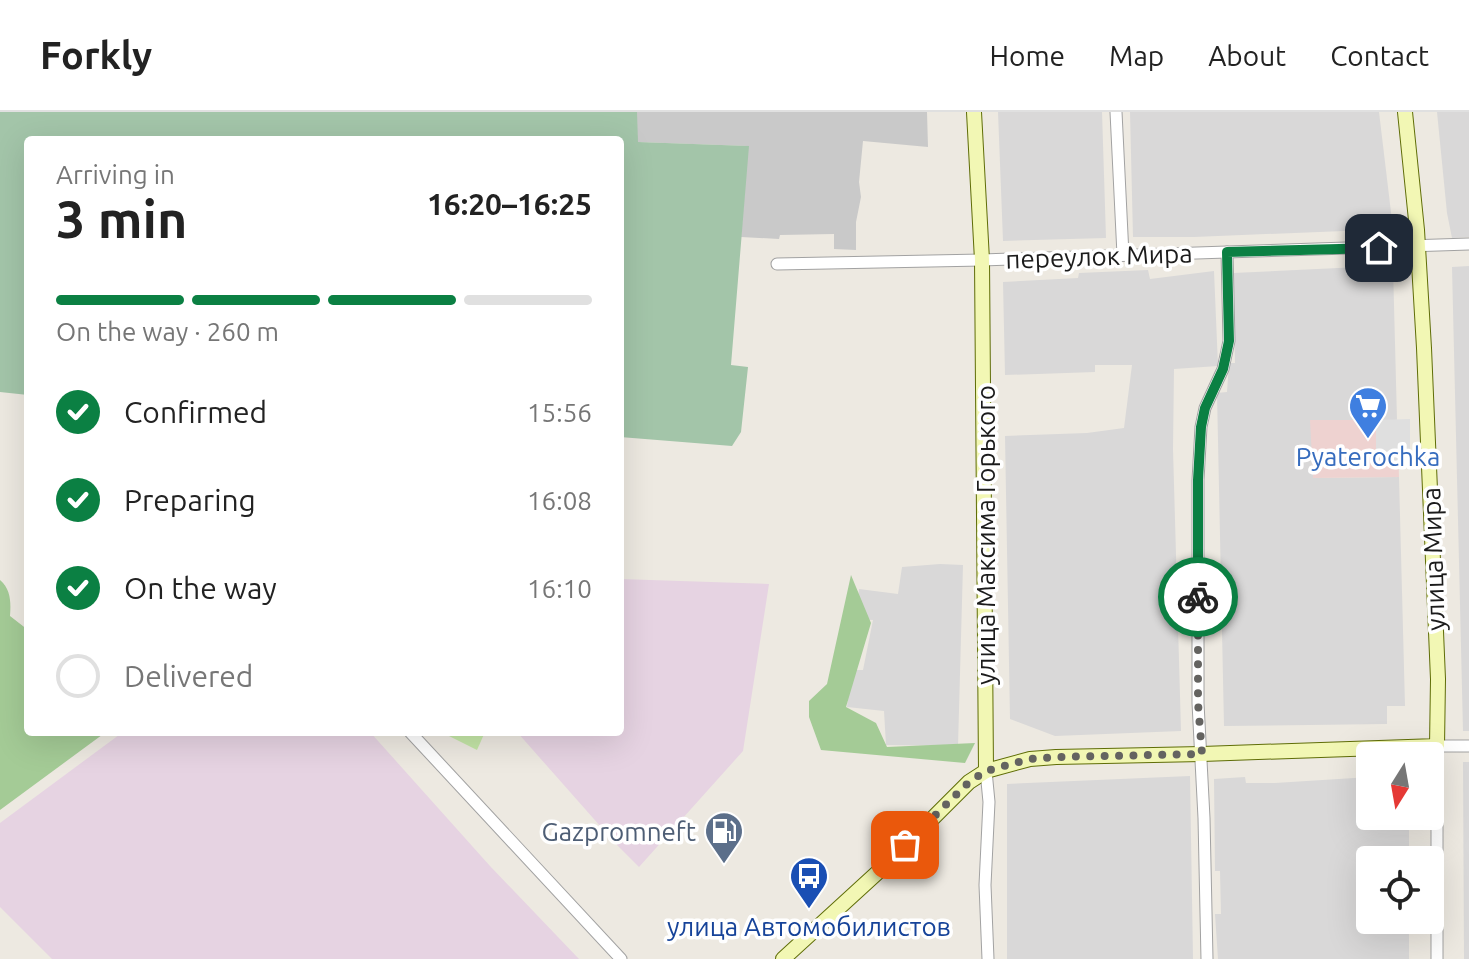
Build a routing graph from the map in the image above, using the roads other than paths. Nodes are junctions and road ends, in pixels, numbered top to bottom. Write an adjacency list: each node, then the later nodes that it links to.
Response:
1 (974, 112): 8 (main road, улица Максима Горького)
2 (1116, 112): 7 (street)
3 (1405, 112): 5 (main road, улица Мира)
4 (1469, 244): 5 (street, переулок Мира)
5 (1419, 246): 6 (street, переулок Мира); 11 (main road, улица Мира)
6 (1227, 252): 7 (street, переулок Мира); 15 (street)
7 (1123, 255): 8 (street, переулок Мира)
8 (982, 260): 9 (street, переулок Мира); 16 (main road, улица Максима Горького)
9 (777, 264)
10 (414, 736): 18 (street)
11 (1437, 742)
12 (1444, 746): 13 (street)
13 (1469, 746)
14 (1356, 749): 15 (main road)
15 (1202, 754): 16 (main road); 21 (street)
16 (986, 771): 19 (main road); 20 (street, улица Максима Горького)
17 (1437, 830): 22 (street, улица Мира)
18 (621, 959)
19 (783, 959)
20 (988, 959)
21 (1207, 959)
22 (1437, 959)

